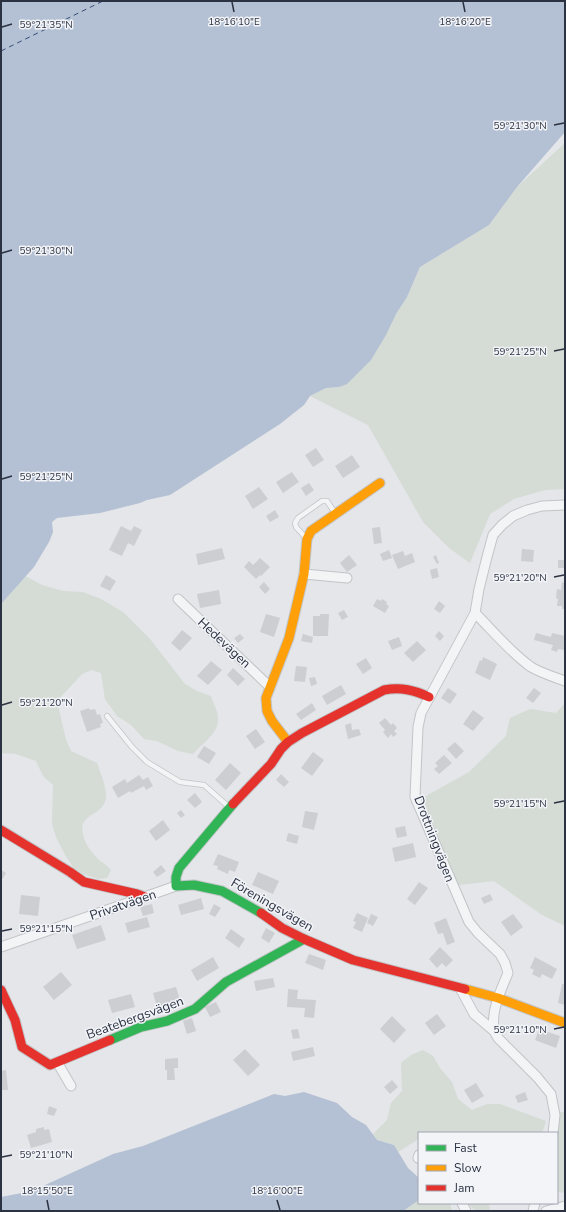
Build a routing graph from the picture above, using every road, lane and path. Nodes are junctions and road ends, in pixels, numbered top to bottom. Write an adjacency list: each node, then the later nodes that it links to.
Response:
1 (380, 483): 3 (street)
2 (565, 505): 8 (street, Drottningvägen)
3 (335, 514): 4 (street); 4 (lane)
4 (307, 539): 5 (street)
5 (304, 574): 6 (street); 10 (street)
6 (347, 578)
7 (178, 599): 10 (street, Hedevägen)
8 (475, 613): 9 (street); 11 (street, Drottningvägen)
9 (565, 681)
10 (270, 687): 13 (street)
11 (430, 697): 13 (street); 22 (street, Drottningvägen)
12 (106, 716): 14 (lane)
13 (288, 742): 14 (street)
14 (230, 808): 16 (street)
15 (1, 830): 17 (street)
16 (176, 886): 17 (street, Privatvägen); 18 (street, Föreningsvägen)
17 (145, 897): 19 (street, Privatvägen)
18 (304, 939): 20 (street, Föreningsvägen); 25 (street, Beatebergsvägen)
19 (1, 947)
20 (460, 988): 22 (street, Föreningsvägen); 24 (street)
21 (1, 990): 25 (street)
22 (498, 998): 23 (street, Föreningsvägen); 24 (street, Drottningvägen)
23 (565, 1023)
24 (494, 1031): 27 (street)
25 (56, 1062): 26 (street)
26 (71, 1086)
27 (553, 1132)
28 (565, 1206): 29 (street)
29 (546, 1211)

